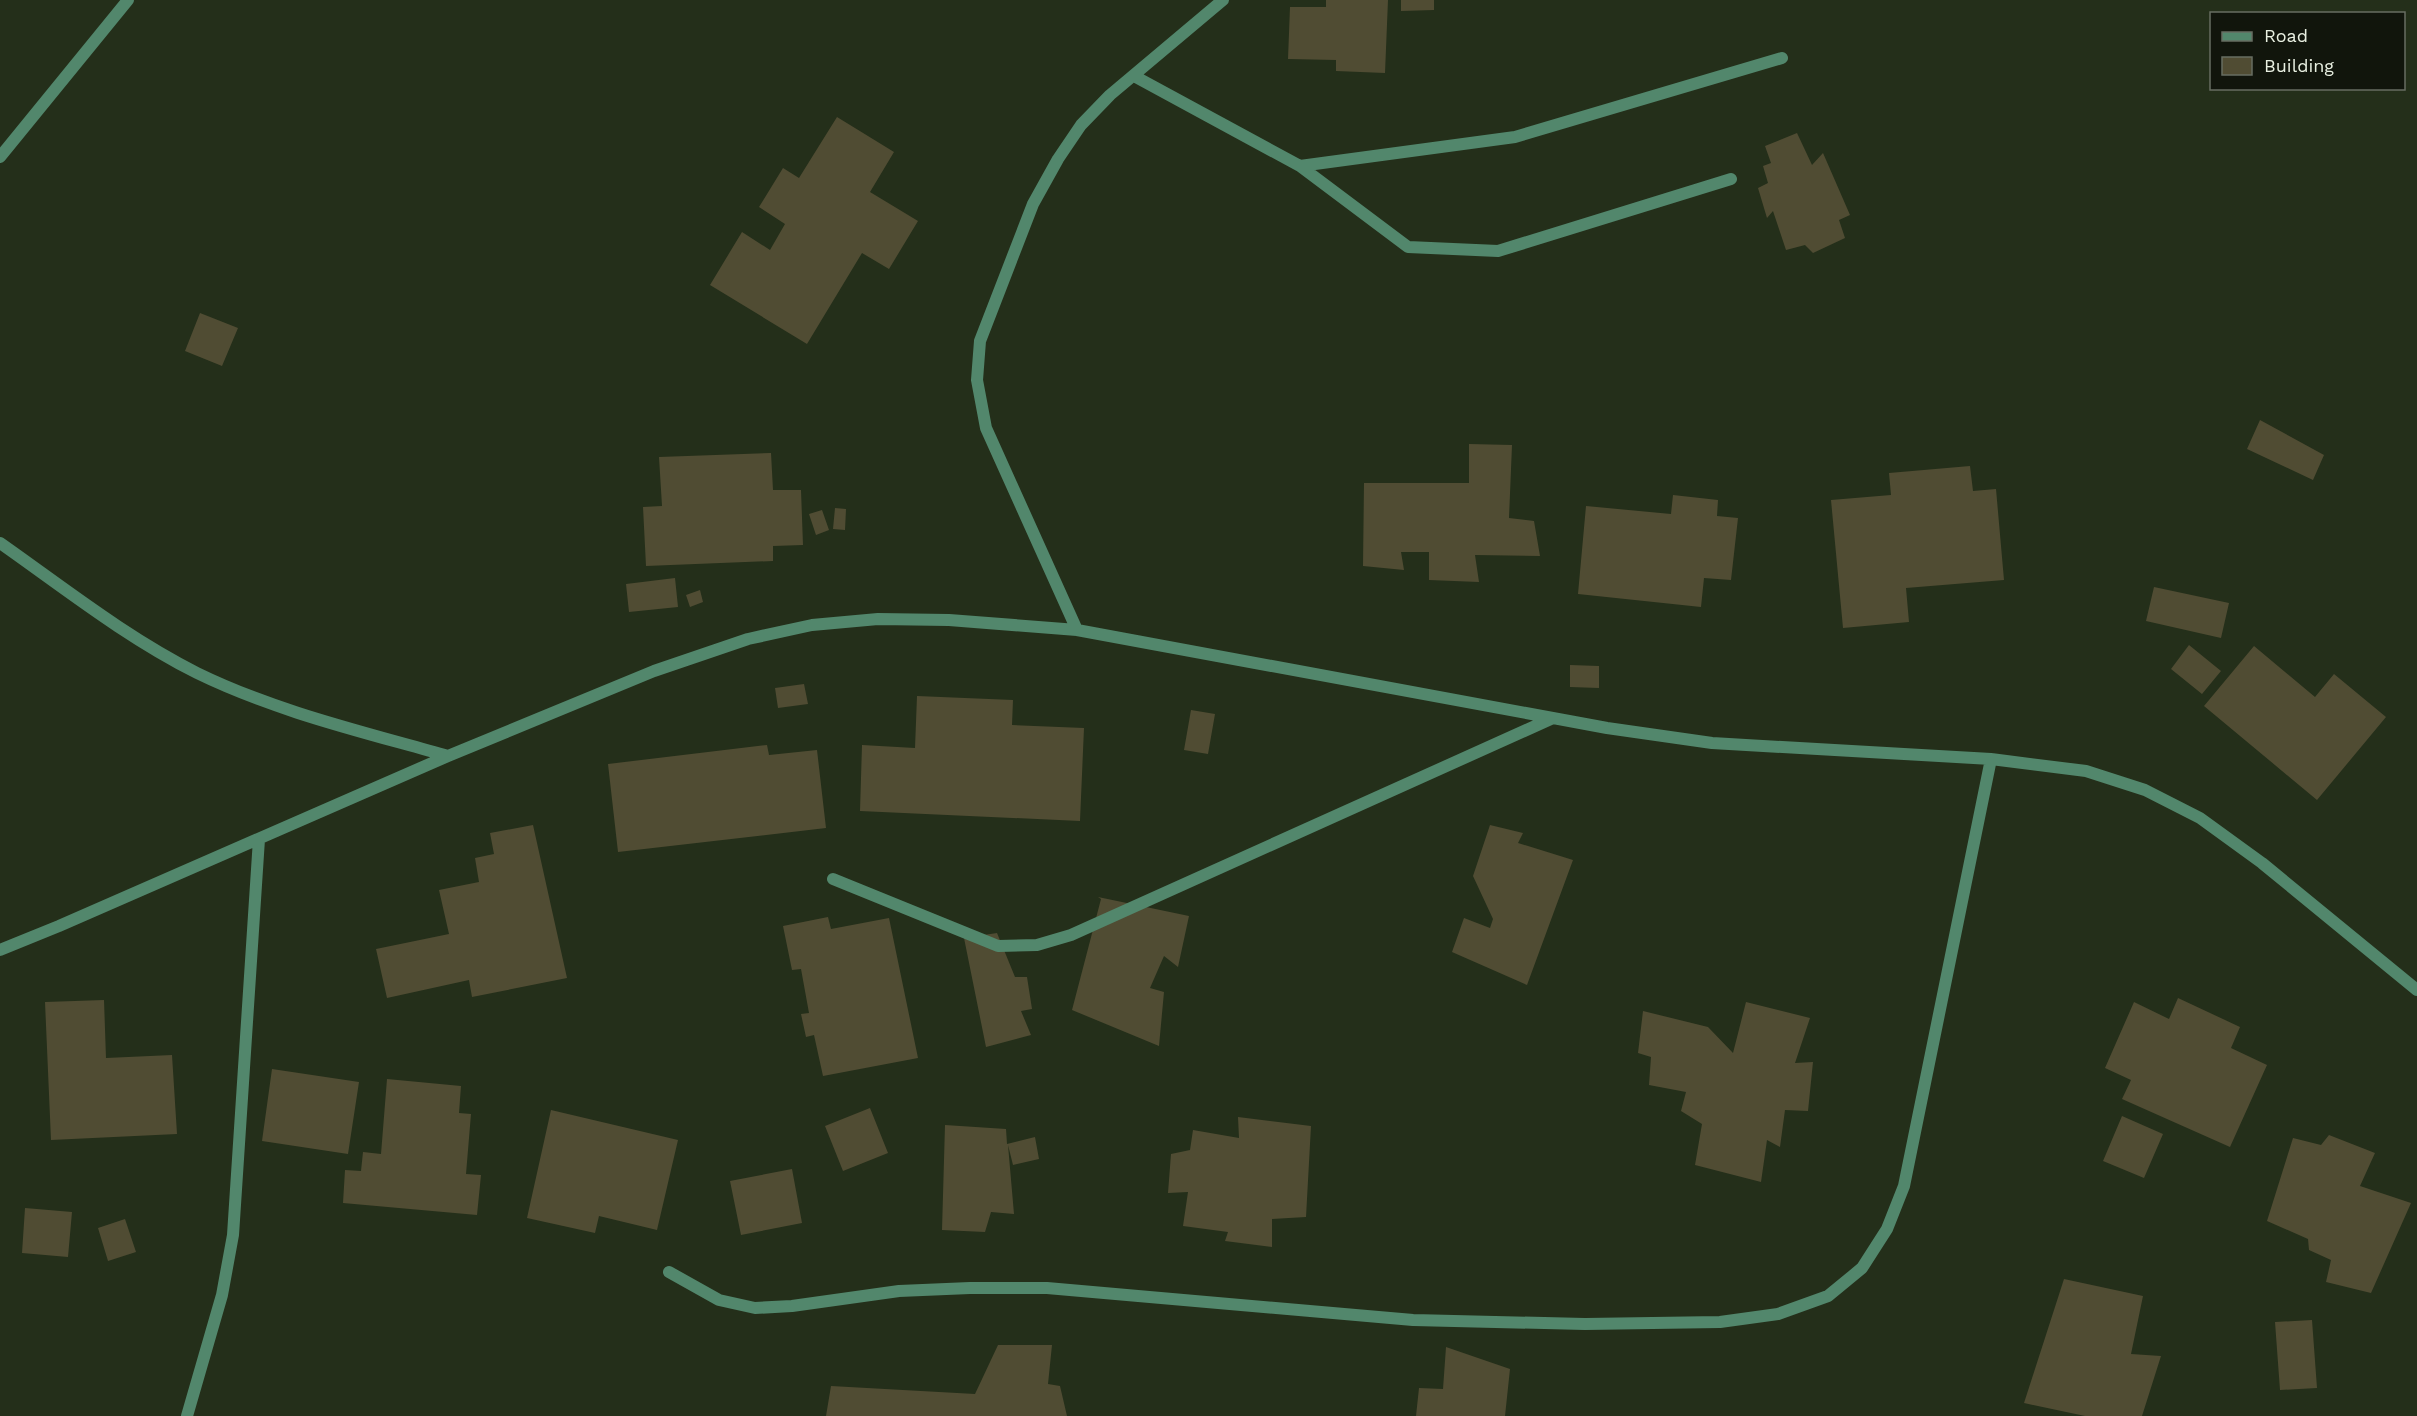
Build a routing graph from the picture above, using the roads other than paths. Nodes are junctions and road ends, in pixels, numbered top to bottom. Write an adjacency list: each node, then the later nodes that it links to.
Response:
1 (128, 0): 5 (street)
2 (1223, 0): 4 (street)
3 (1782, 58): 6 (street)
4 (1134, 75): 6 (street); 9 (street)
5 (0, 157)
6 (1300, 166): 7 (street)
7 (1731, 179)
8 (0, 543): 11 (street)
9 (1077, 630): 10 (street); 11 (street)
10 (1553, 718): 12 (street); 14 (street)
11 (448, 756): 13 (street)
12 (1991, 759): 16 (street); 17 (street)
13 (260, 839): 15 (street); 18 (street)
14 (832, 879)
15 (0, 950)
16 (2417, 990)
17 (669, 1272)
18 (187, 1416)

